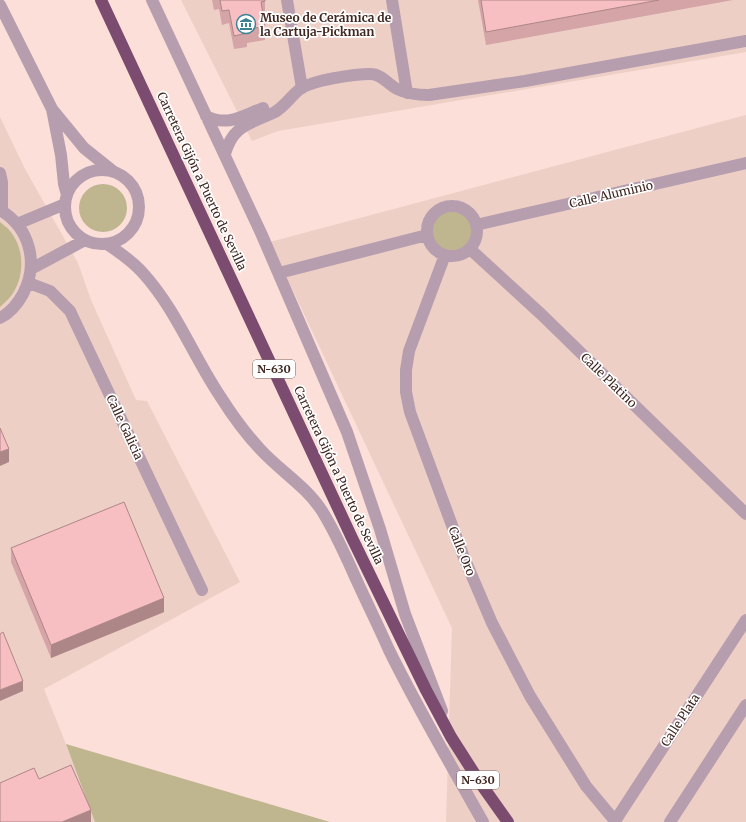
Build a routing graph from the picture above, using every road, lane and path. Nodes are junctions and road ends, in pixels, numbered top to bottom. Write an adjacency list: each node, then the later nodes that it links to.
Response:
1 (101, 0): 30 (highway, Carretera Gijón a Puerto de Sevilla / N-630)
2 (152, 0): 11 (street)
3 (287, 0): 7 (street)
4 (392, 0): 8 (street)
5 (0, 5): 10 (street)
6 (746, 41): 8 (street)
7 (302, 88): 8 (street); 9 (street)
8 (407, 92)
9 (292, 96): 11 (street); 12 (street)
10 (52, 109): 15 (street); 16 (street)
11 (206, 116): 12 (street)
12 (225, 154): 26 (street)
13 (746, 163): 19 (street, Calle Aluminio)
14 (0, 173): 17 (street)
15 (115, 173): 16 (street); 22 (street)
16 (66, 200): 18 (street); 21 (street)
17 (1, 210): 18 (street)
18 (17, 224): 25 (street)
19 (476, 225): 20 (street); 23 (street)
20 (427, 235): 24 (street); 26 (street)
21 (85, 240): 22 (street); 25 (street)
22 (107, 244): 33 (street)
23 (470, 249): 24 (street); 29 (street, Calle Platino)
24 (445, 255): 36 (street, Calle Oro)
25 (31, 269): 27 (street)
26 (279, 273): 35 (street)
27 (29, 283): 28 (street); 31 (street, Calle Galicia)
28 (0, 318)
29 (746, 514)
30 (352, 538): 33 (street); 35 (highway, Carretera Gijón a Puerto de Sevilla / N-630)
31 (202, 590)
32 (746, 620): 36 (street, Calle Plata)
33 (382, 634): 35 (street); 37 (street)
34 (746, 704): 39 (street)
35 (451, 737): 38 (highway, Carretera Gijón a Puerto de Sevilla / N-630)
36 (616, 821)
37 (483, 822)
38 (508, 822)
39 (670, 822)

